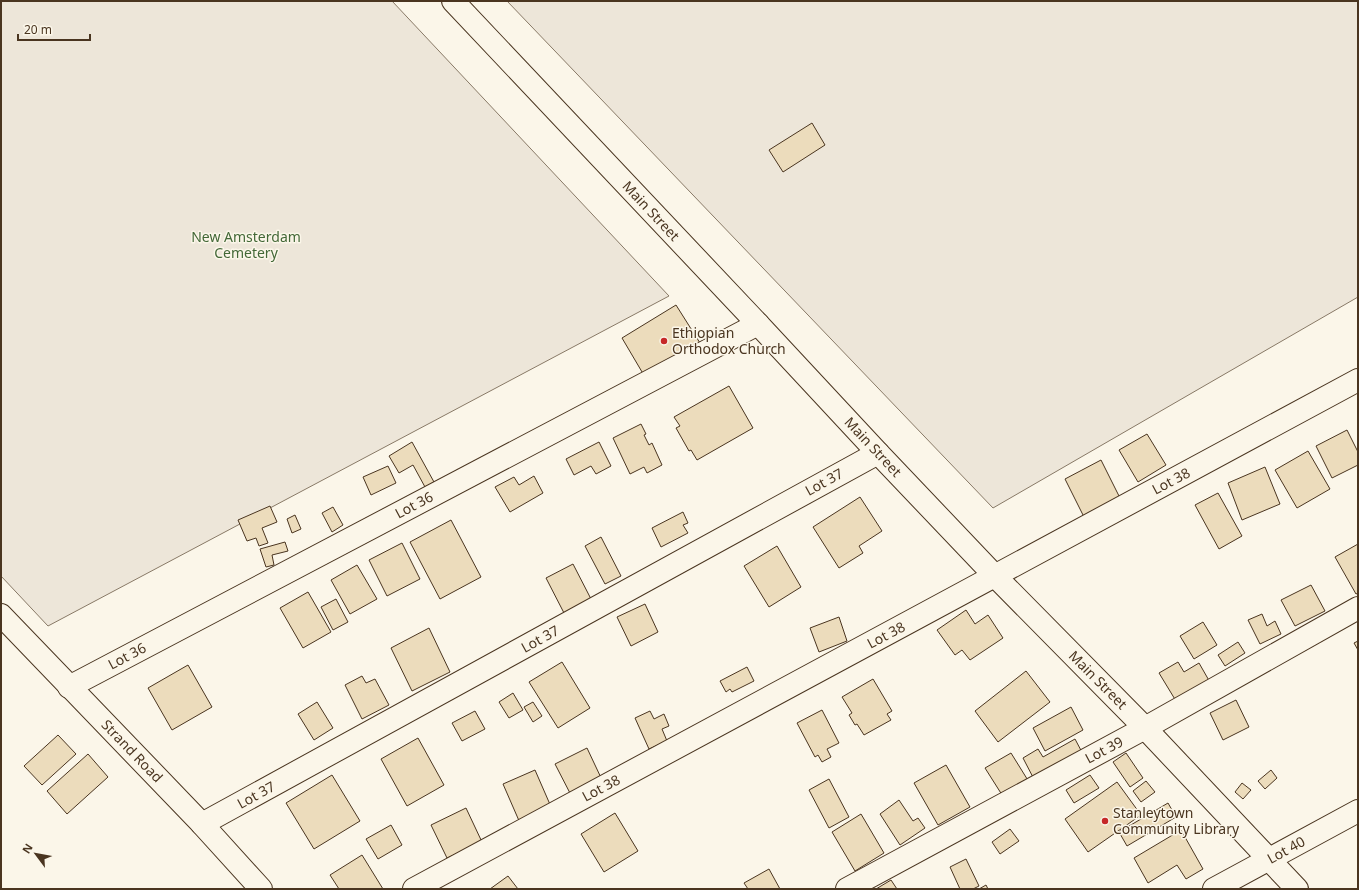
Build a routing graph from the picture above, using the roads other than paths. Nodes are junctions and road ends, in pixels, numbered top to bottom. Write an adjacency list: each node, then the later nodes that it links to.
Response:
1 (453, 1): 2 (street, Main Street)
2 (758, 324): 4 (street, Main Street); 8 (street, Lot 36)
3 (1358, 380): 5 (street, Lot 38)
4 (878, 453): 5 (street, Main Street); 11 (street, Lot 37)
5 (995, 576): 9 (street, Main Street); 14 (street, Lot 38)
6 (1358, 608): 9 (street, Lot 39)
7 (1, 615): 8 (street, Strand Road)
8 (69, 687): 11 (street, Strand Road)
9 (1146, 728): 12 (street, Main Street); 15 (street, Lot 39)
10 (1358, 811): 12 (street, Lot 40)
11 (202, 824): 13 (street, Strand Road)
12 (1270, 860): 16 (street, Lot 40); 17 (street, Main Street)
13 (261, 889)
14 (414, 889)
15 (847, 889)
16 (1214, 889)
17 (1297, 889)

